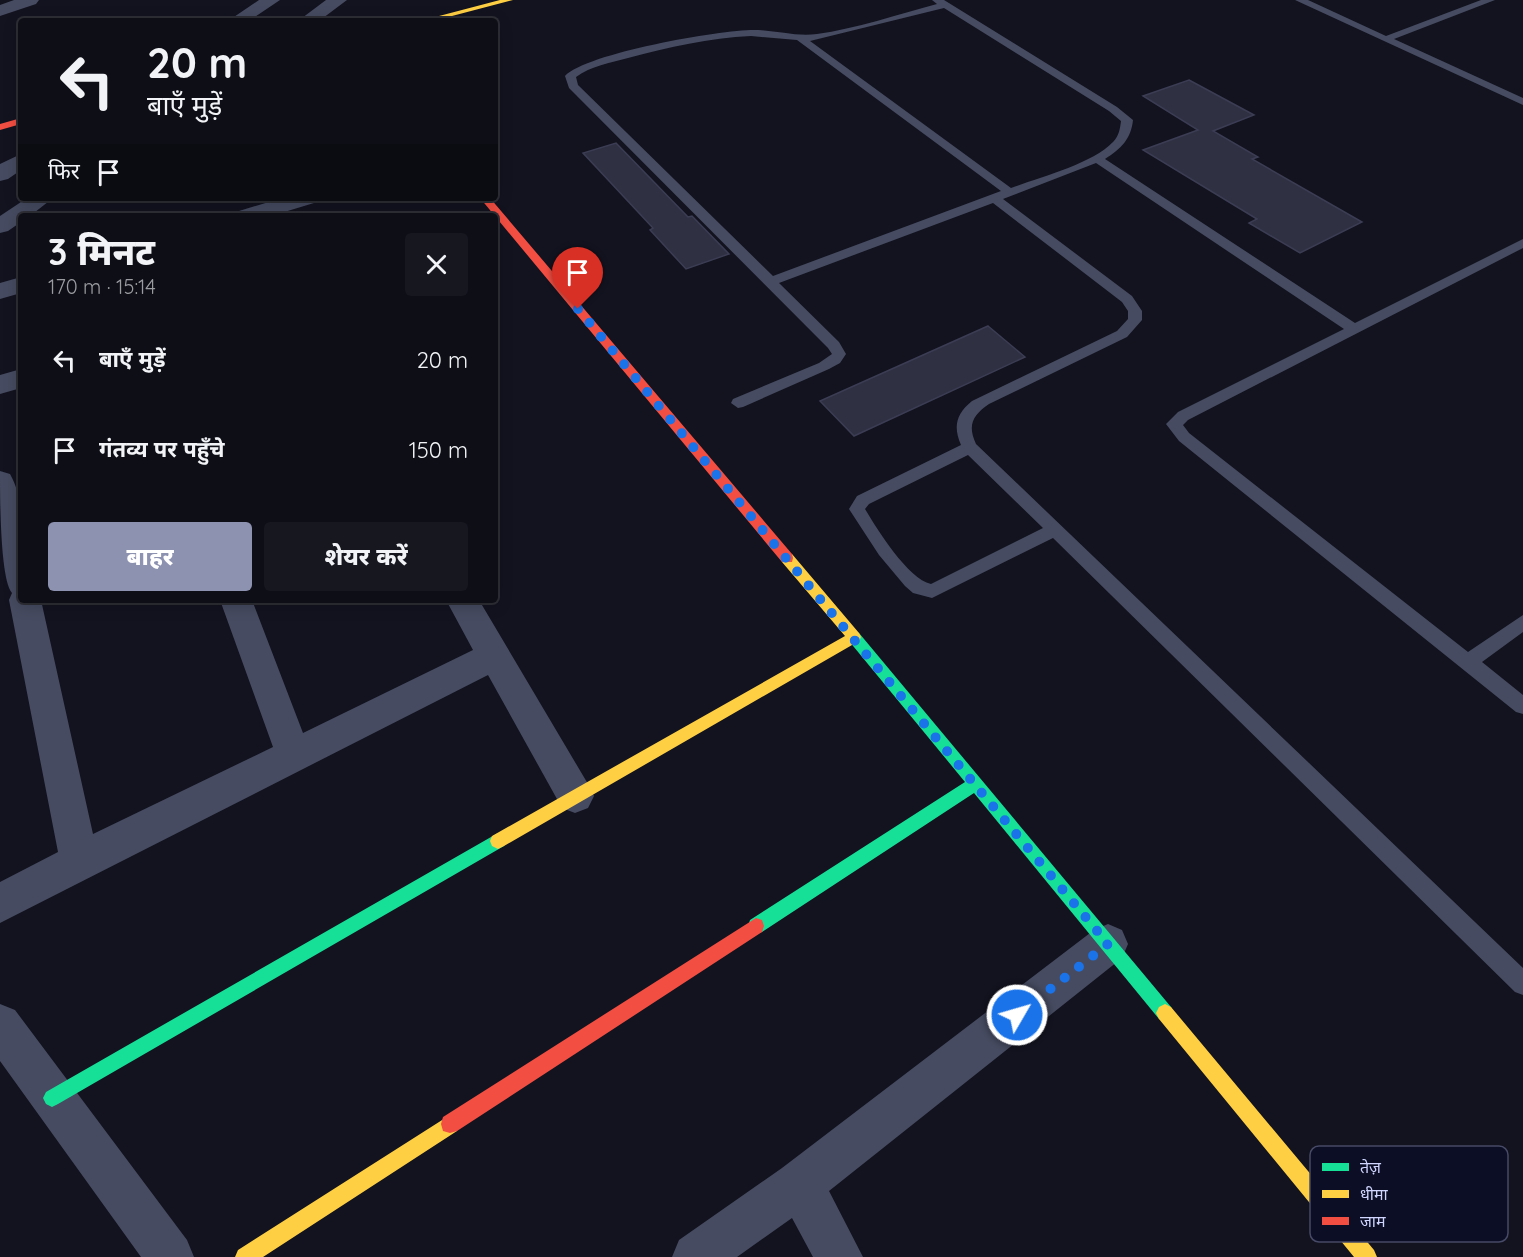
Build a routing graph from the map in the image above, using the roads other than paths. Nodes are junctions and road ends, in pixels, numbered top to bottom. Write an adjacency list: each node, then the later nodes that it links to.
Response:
1 (30, 0): 8 (street)
2 (271, 0): 9 (street)
3 (338, 0): 10 (street)
4 (509, 0): 11 (street)
5 (1300, 0): 13 (lane)
6 (1490, 0): 13 (lane)
7 (941, 2): 12 (lane); 17 (lane)
8 (0, 11)
9 (242, 18)
10 (311, 18)
11 (436, 18)
12 (801, 39): 20 (lane); 29 (lane)
13 (1386, 39): 14 (lane)
14 (1520, 98)
15 (18, 122): 16 (street)
16 (0, 126)
17 (1096, 158): 20 (lane); 32 (lane)
18 (18, 162): 19 (street)
19 (0, 174)
20 (1001, 195): 29 (lane); 36 (lane)
21 (38, 201): 23 (street)
22 (296, 201): 24 (street)
23 (20, 213)
24 (257, 213)
25 (18, 214): 27 (street)
26 (498, 219): 44 (street)
27 (0, 226)
28 (1523, 243): 32 (lane)
29 (770, 282): 35 (lane)
30 (18, 286): 31 (street)
31 (0, 291)
32 (1354, 329): 46 (lane)
33 (18, 379): 34 (street)
34 (0, 385)
35 (738, 403)
36 (970, 447): 38 (lane); 38 (lane)
37 (0, 482): 39 (street)
38 (1054, 530): 54 (lane)
39 (18, 569)
40 (26, 603): 51 (street)
41 (237, 603): 48 (street)
42 (464, 603): 45 (street)
43 (1523, 622): 46 (lane)
44 (854, 638): 49 (street); 50 (street)
45 (494, 656): 48 (street); 50 (street)
46 (1468, 662): 47 (lane)
47 (1523, 706)
48 (293, 754): 51 (street)
49 (975, 784): 53 (street); 61 (street)
50 (575, 796): 56 (street)
51 (79, 861): 52 (street)
52 (0, 903)
53 (1108, 944): 57 (street); 58 (street)
54 (1523, 984)
55 (0, 1025): 56 (street)
56 (52, 1098): 60 (street)
57 (799, 1185): 62 (street); 63 (street)
58 (1310, 1188)
59 (1355, 1242): 64 (street)
60 (170, 1257)
61 (245, 1257)
62 (696, 1257)
63 (839, 1257)
64 (1367, 1257)

